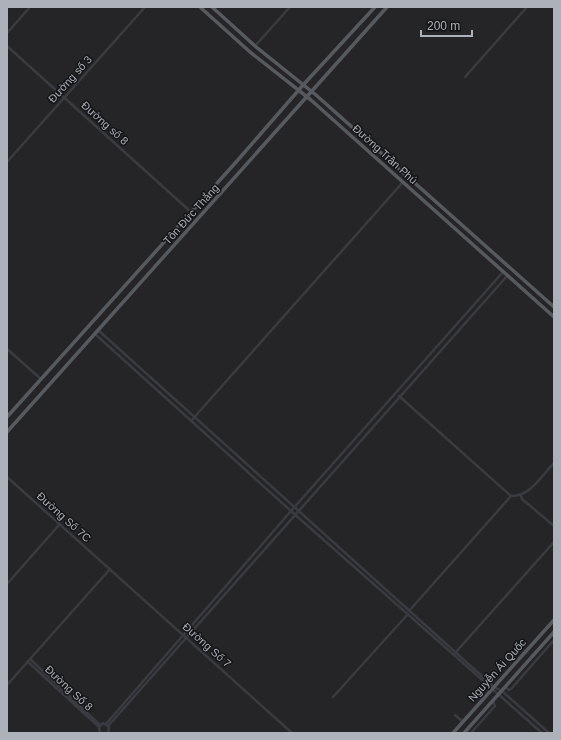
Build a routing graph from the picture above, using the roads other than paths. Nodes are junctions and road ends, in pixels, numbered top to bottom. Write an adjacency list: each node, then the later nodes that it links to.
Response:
1 (30, 7): 9 (street)
2 (145, 7): 17 (street, Đường số 3)
3 (200, 7): 12 (main road, Đường Trần Phú)
4 (212, 7): 11 (main road, Đường Trần Phú)
5 (290, 7): 11 (street)
6 (375, 7): 14 (main road, Tôn Đức Thắng)
7 (387, 7): 16 (main road, Tôn Đức Thắng)
8 (527, 7): 13 (street)
9 (7, 33)
10 (7, 46): 17 (street, Đường số 8)
11 (255, 46): 12 (main road); 14 (main road, Đường Trần Phú)
12 (250, 52): 15 (main road, Đường Trần Phú)
13 (465, 77)
14 (304, 84): 15 (main road, Tôn Đức Thắng); 16 (main road, Đường Trần Phú)
15 (299, 90): 18 (main road, Đường Trần Phú); 20 (main road, Tôn Đức Thắng)
16 (312, 91): 18 (main road, Tôn Đức Thắng); 19 (main road, Đường Trần Phú)
17 (64, 97): 21 (street, Đường số 3); 26 (street, Đường số 8)
18 (307, 97): 22 (main road, Đường Trần Phú); 23 (main road, Tôn Đức Thắng)
19 (389, 160): 22 (main road); 24 (main road, Đường Trần Phú)
20 (237, 161): 23 (main road); 26 (main road, Tôn Đức Thắng)
21 (7, 162)
22 (384, 165): 25 (main road, Đường Trần Phú)
23 (244, 168): 28 (main road, Tôn Đức Thắng)
24 (408, 177): 25 (main road); 29 (main road, Đường Trần Phú)
25 (403, 182): 31 (main road, Đường Trần Phú); 47 (street)
26 (191, 212): 27 (main road, Tôn Đức Thắng)
27 (179, 226): 28 (main road); 35 (main road, Tôn Đức Thắng)
28 (187, 232): 37 (main road, Tôn Đức Thắng)
29 (508, 266): 30 (main road, Đường Trần Phú); 31 (main road)
30 (512, 270): 32 (main road); 33 (main road, Đường Trần Phú)
31 (503, 272): 32 (main road, Đường Trần Phú); 38 (street)
32 (508, 276): 34 (main road, Đường Trần Phú); 40 (street)
33 (554, 307)
34 (554, 317)
35 (90, 323): 36 (main road, Tôn Đức Thắng); 37 (main road)
36 (87, 327): 39 (main road); 43 (main road, Tôn Đức Thắng)
37 (98, 330): 39 (main road, Tôn Đức Thắng); 42 (street)
38 (452, 330): 40 (street); 45 (street)
39 (94, 333): 44 (street); 50 (main road, Tôn Đức Thắng)
40 (456, 333): 46 (street)
41 (7, 349): 43 (street)
42 (151, 378): 44 (street); 47 (street)
43 (40, 379): 48 (main road, Tôn Đức Thắng)
44 (147, 381): 49 (street)
45 (396, 393): 46 (street); 52 (street)
46 (400, 396): 53 (street); 58 (street)
47 (194, 417): 49 (street); 55 (street)
48 (7, 418): 50 (main road)
49 (191, 421): 56 (street)
50 (13, 425): 51 (main road, Tôn Đức Thắng)
51 (7, 432)
52 (346, 449): 53 (street); 60 (street)
53 (350, 452): 61 (street)
54 (554, 462): 59 (street)
55 (246, 463): 56 (street); 60 (street)
56 (242, 467): 62 (street)
57 (7, 477): 64 (street, Đường Số 7C)
58 (511, 496): 59 (street); 69 (street)
59 (521, 496): 65 (street)
60 (294, 507): 61 (street); 62 (street)
61 (298, 510): 63 (street); 69 (street)
62 (291, 511): 63 (street); 72 (street)
63 (294, 514): 69 (street); 72 (street)
64 (59, 525): 67 (street, Đường Số 7C); 68 (street)
65 (554, 526)
66 (554, 542): 74 (street)
67 (110, 569): 72 (street, Đường Số 7); 75 (street)
68 (7, 584)
69 (408, 612): 74 (street); 79 (street)
70 (554, 620): 77 (main road, Nguyễn Ái Quốc)
71 (554, 632): 78 (main road, Nguyễn Ái Quốc)
72 (185, 636): 83 (street); 87 (street, Đường Số 7)
73 (554, 640): 78 (street)
74 (454, 653): 77 (street)
75 (29, 661): 76 (street); 84 (street, Đường Số 8)
76 (7, 685)
77 (493, 688): 78 (street); 82 (main road, Nguyễn Ái Quốc)
78 (502, 691): 80 (main road, Nguyễn Ái Quốc); 91 (street); 92 (street)
79 (334, 698)
80 (493, 701): 89 (main road, Nguyễn Ái Quốc); 90 (street)
81 (455, 715): 82 (street)
82 (462, 722): 88 (main road, Nguyễn Ái Quốc)
83 (107, 725): 84 (street); 85 (street)
84 (99, 726): 86 (street)
85 (109, 732)
86 (99, 733)
87 (292, 733)
88 (453, 733)
89 (464, 733)
90 (470, 733)
91 (542, 733)
92 (549, 733)

